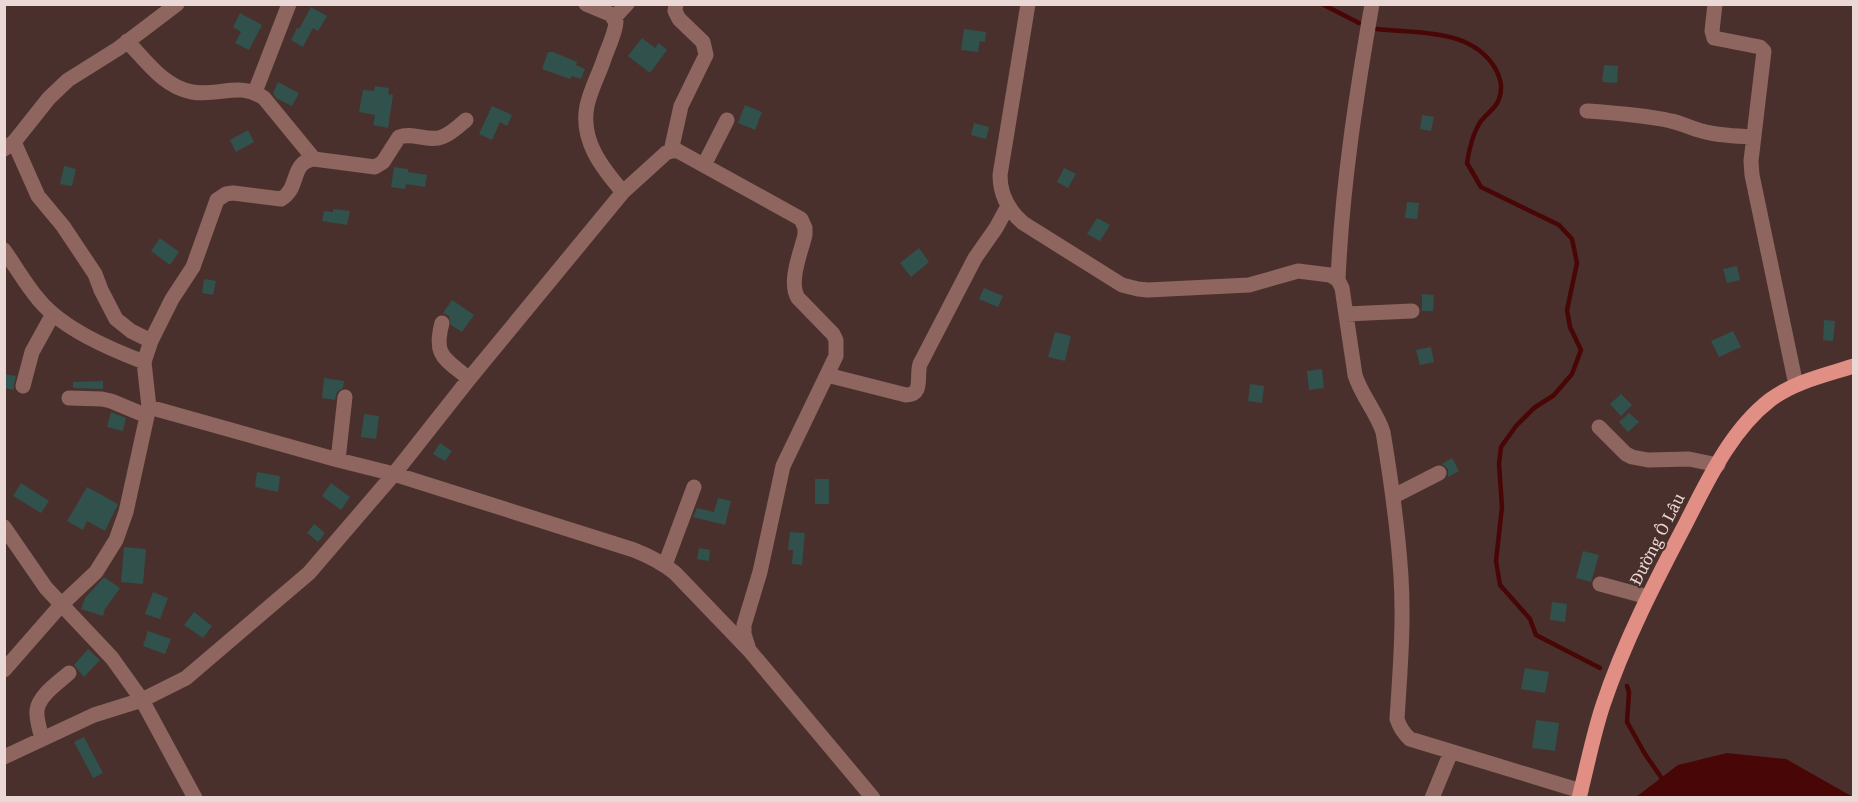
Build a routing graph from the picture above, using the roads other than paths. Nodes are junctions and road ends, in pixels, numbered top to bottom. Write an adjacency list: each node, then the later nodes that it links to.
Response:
1 (177, 4): 10 (street)
2 (289, 4): 11 (street)
3 (586, 4): 9 (street)
4 (627, 4): 9 (street)
5 (676, 4): 17 (street)
6 (1028, 4): 21 (street)
7 (1372, 4): 23 (street)
8 (1715, 4): 15 (street)
9 (614, 18): 20 (street)
10 (128, 41): 11 (street); 16 (street)
11 (255, 92): 18 (street)
12 (1587, 111): 15 (street)
13 (466, 120): 18 (street)
14 (727, 120): 19 (street)
15 (1754, 137): 33 (street)
16 (9, 145): 28 (street)
17 (671, 151): 19 (street); 20 (street)
18 (314, 159): 28 (street)
19 (704, 165): 31 (street)
20 (623, 192): 32 (street)
21 (1008, 206): 23 (street); 31 (street)
22 (4, 250): 25 (street)
23 (1338, 280): 26 (street)
24 (1412, 311): 26 (street)
25 (53, 314): 29 (street); 34 (street)
26 (1346, 314): 44 (street)
27 (442, 323): 32 (street)
28 (151, 341): 29 (street)
29 (144, 362): 37 (street)
30 (1854, 366): 33 (main road, Đường Ô Lâu)
31 (827, 375): 50 (street)
32 (469, 379): 42 (street)
33 (1796, 385): 40 (main road, Đường Ô Lâu)
34 (23, 386)
35 (345, 397): 39 (street)
36 (69, 398): 37 (street)
37 (148, 411): 39 (street); 49 (street)
38 (1599, 427): 40 (street)
39 (338, 460): 42 (street)
40 (1718, 465): 48 (main road, Đường Ô Lâu)
41 (1439, 473): 44 (street)
42 (394, 474): 46 (street); 53 (street)
43 (694, 487): 46 (street)
44 (1394, 496): 55 (street)
45 (4, 527): 49 (street)
46 (666, 565): 50 (street)
47 (1600, 584): 48 (street)
48 (1648, 597): 57 (main road, Đường Ô Lâu)
49 (61, 605): 51 (street); 53 (street)
50 (750, 650): 59 (street)
51 (4, 670)
52 (69, 673): 54 (street)
53 (142, 700): 54 (street); 58 (street)
54 (42, 739): 56 (street)
55 (1451, 752): 57 (street); 60 (street)
56 (4, 757)
57 (1580, 794)
58 (195, 798)
59 (873, 798)
60 (1432, 798)

